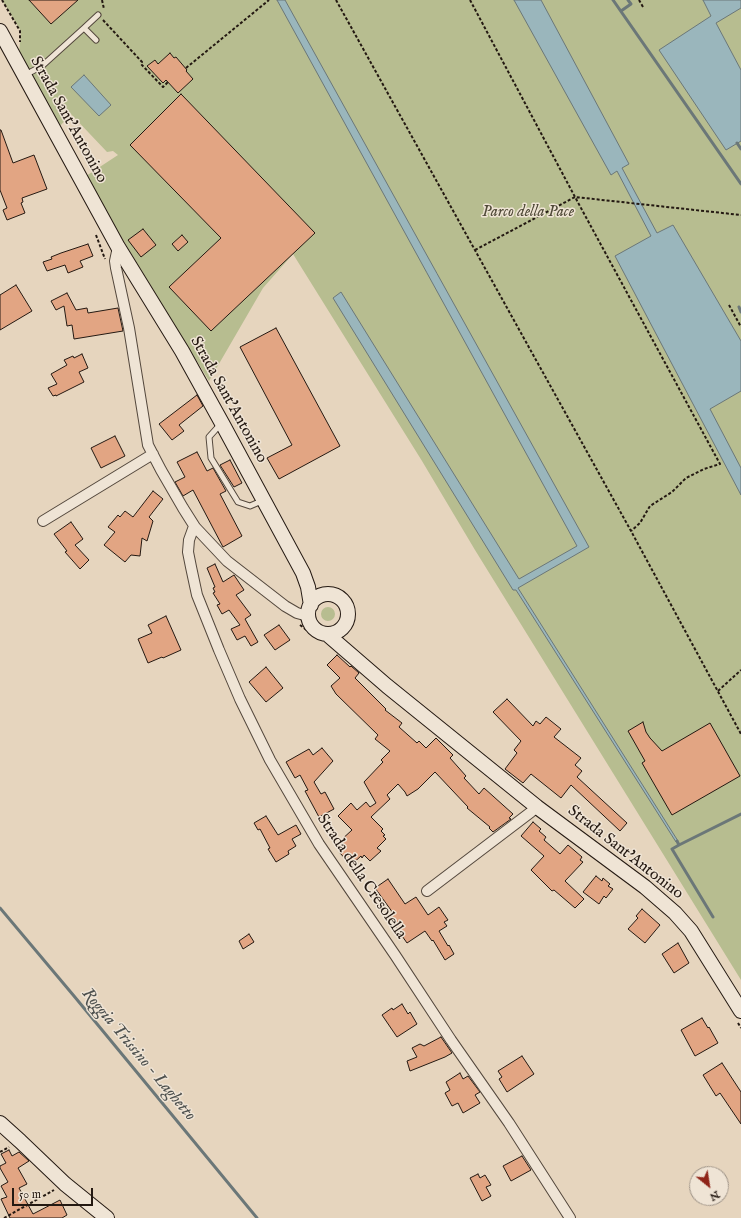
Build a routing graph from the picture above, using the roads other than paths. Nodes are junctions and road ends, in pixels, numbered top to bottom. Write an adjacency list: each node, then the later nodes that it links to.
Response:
1 (98, 15): 2 (lane)
2 (84, 28): 4 (lane); 5 (lane)
3 (0, 31): 5 (main road, Strada Sant'Antonino)
4 (96, 40)
5 (25, 75): 6 (main road, Strada Sant'Antonino)
6 (118, 247): 7 (main road, Strada Sant'Antonino); 8 (street)
7 (223, 425): 9 (main road, Strada Sant'Antonino); 9 (lane)
8 (153, 454): 10 (street); 11 (street)
9 (264, 500): 12 (main road, Strada Sant'Antonino)
10 (43, 521)
11 (195, 527): 14 (street); 23 (street, Strada della Cresolella)
12 (303, 573): 13 (main road, Strada Sant'Antonino); 14 (main road, Strada Sant'Antonino)
13 (332, 594): 14 (main road); 15 (main road, Strada Sant'Antonino)
14 (309, 610): 16 (main road, Strada Sant'Antonino)
15 (348, 621): 16 (main road); 17 (main road, Strada Sant'Antonino)
16 (328, 635): 17 (main road, Strada Sant'Antonino)
17 (361, 663): 18 (main road, Strada Sant'Antonino)
18 (537, 807): 19 (street); 20 (main road, Strada Sant'Antonino)
19 (427, 890)
20 (741, 1011)
21 (0, 1122): 22 (main road)
22 (107, 1218)
23 (570, 1218)

